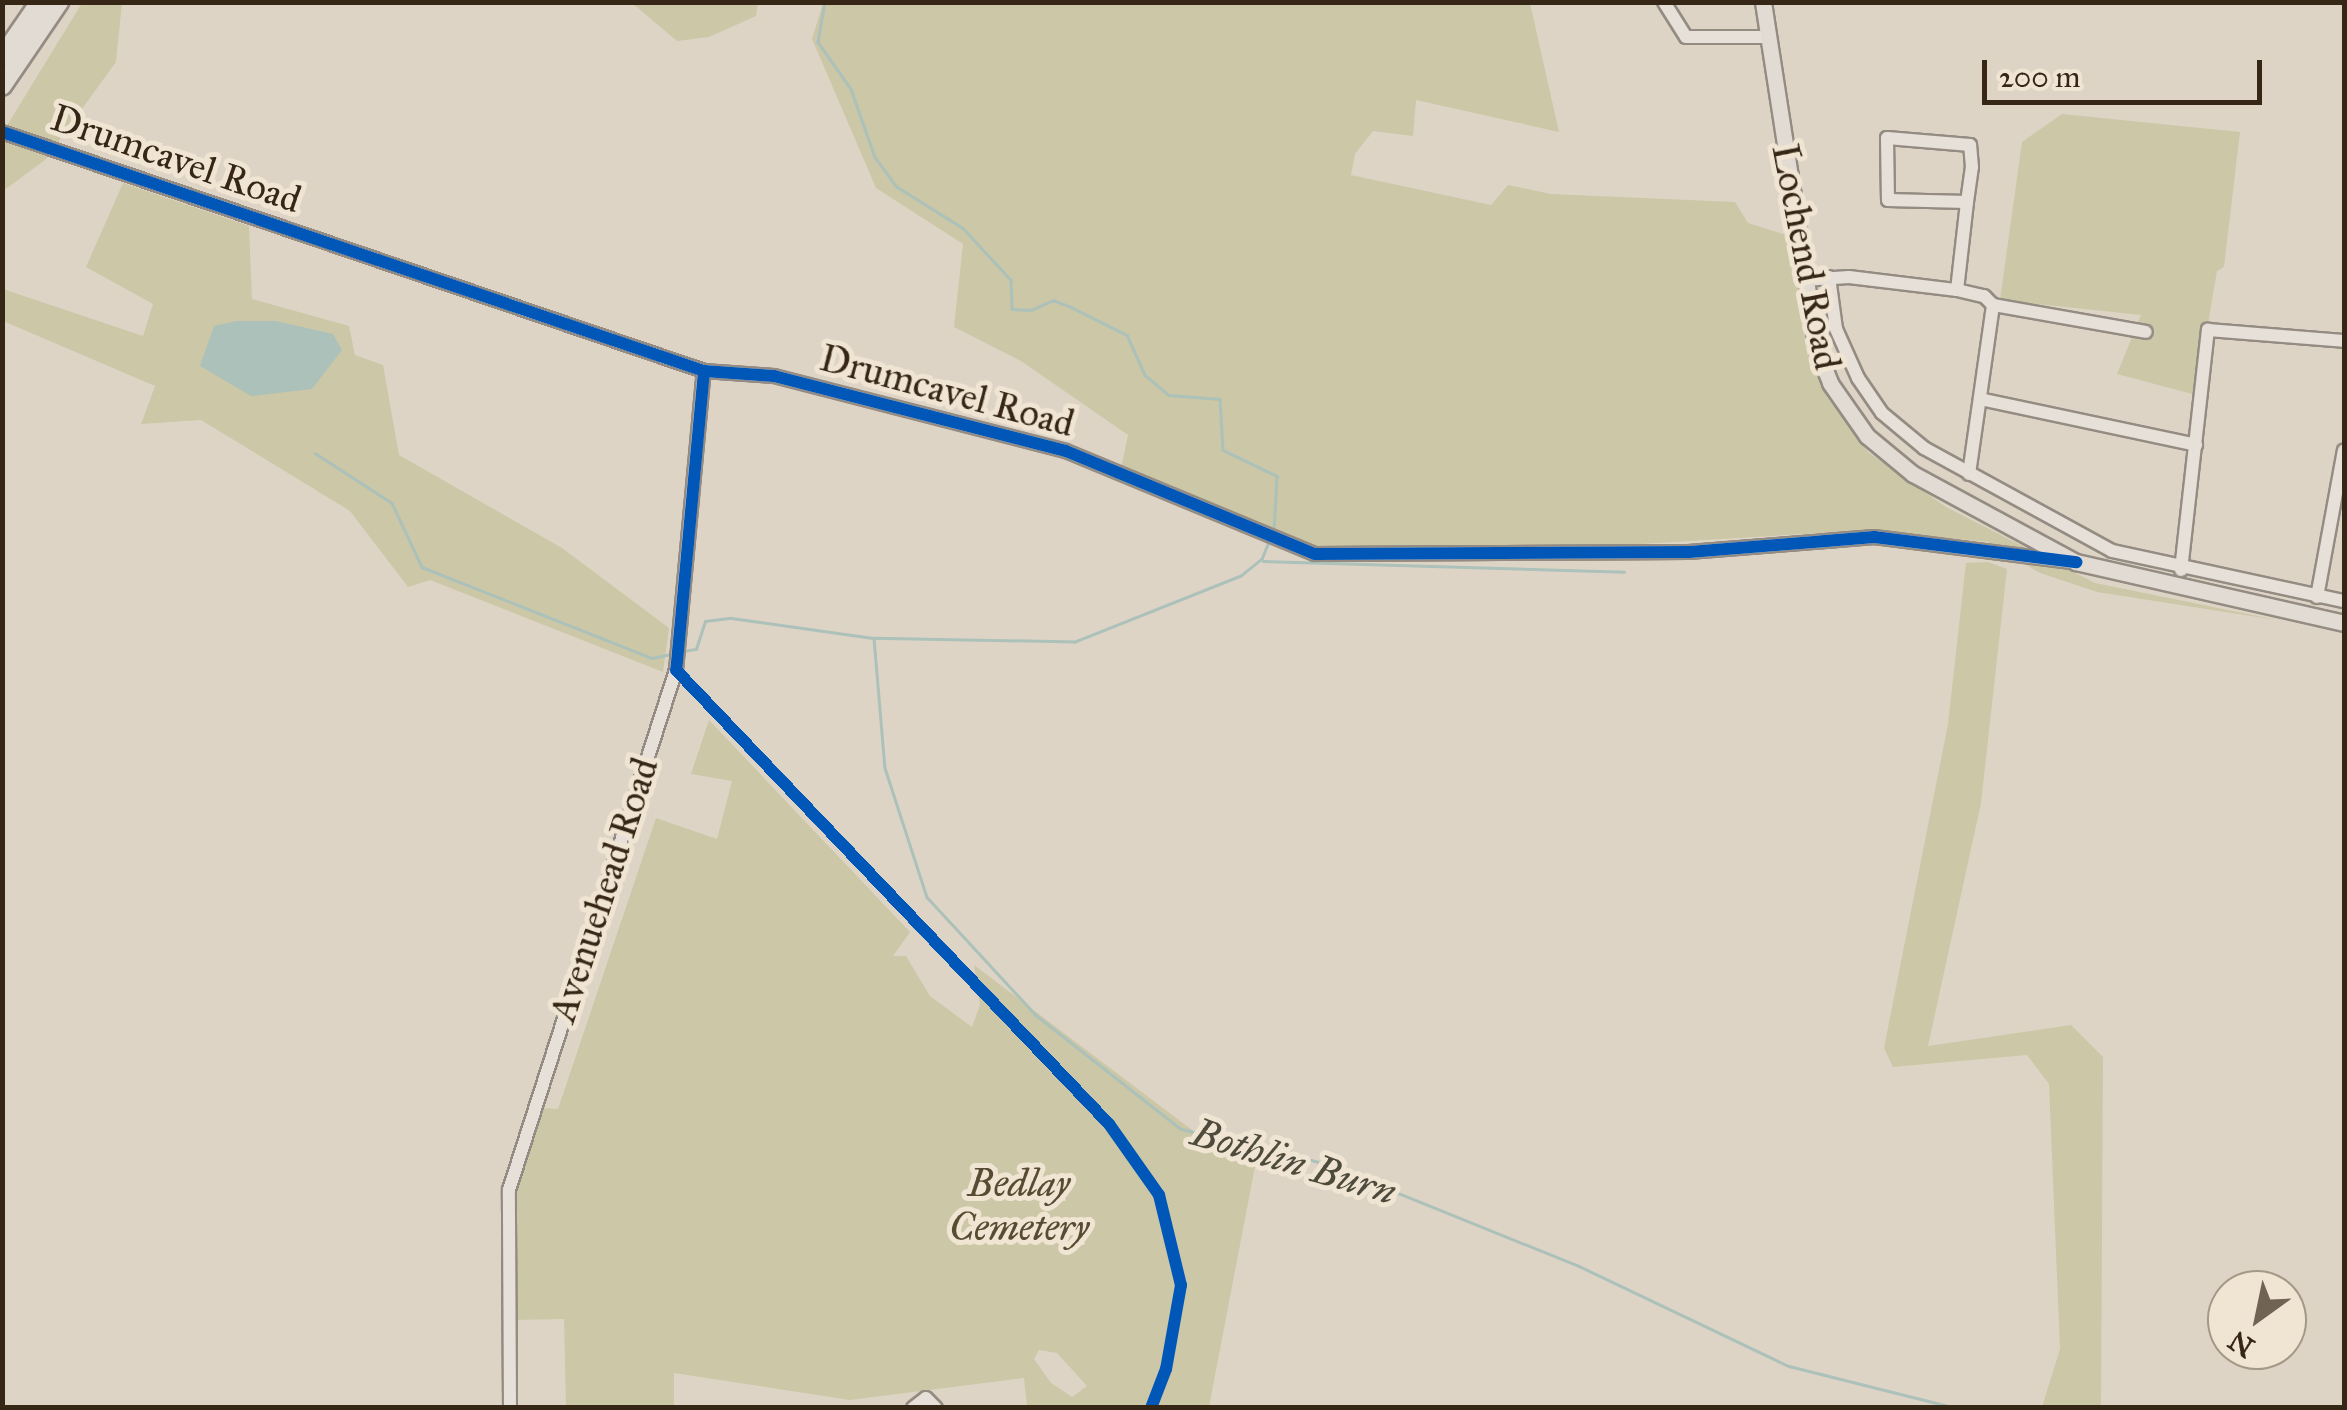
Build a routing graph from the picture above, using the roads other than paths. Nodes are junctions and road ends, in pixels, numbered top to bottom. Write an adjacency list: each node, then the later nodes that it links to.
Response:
1 (40, 2): 6 (highway)
2 (59, 2): 7 (highway)
3 (1664, 2): 5 (street)
4 (1763, 2): 5 (main road, Lochend Road)
5 (1767, 37): 11 (main road, Lochend Road)
6 (2, 57)
7 (2, 86)
8 (2, 132): 16 (street, Drumcavel Road)
9 (1967, 202): 9 (street); 12 (street)
10 (1829, 277): 11 (street); 12 (street); 20 (street)
11 (1803, 280): 21 (main road, Lochend Road)
12 (1957, 290): 13 (street)
13 (1993, 306): 14 (street); 17 (street)
14 (2146, 332)
15 (2344, 341): 18 (street)
16 (704, 371): 21 (street, Drumcavel Road); 30 (street, Avenuehead Road)
17 (1980, 398): 18 (street); 20 (street)
18 (2196, 446): 23 (street)
19 (2344, 450): 27 (street)
20 (1970, 474): 22 (street)
21 (2076, 562): 25 (main road, Drumcavel Road)
22 (2157, 566): 23 (street); 25 (street)
23 (2181, 570): 24 (street)
24 (2201, 574): 26 (street); 27 (street)
25 (2155, 584): 26 (main road, Drumcavel Road)
26 (2198, 592): 29 (main road, Drumcavel Road)
27 (2318, 597): 28 (street)
28 (2344, 602)
29 (2344, 623)
30 (510, 1408)
31 (913, 1408): 32 (street)
32 (936, 1408)

